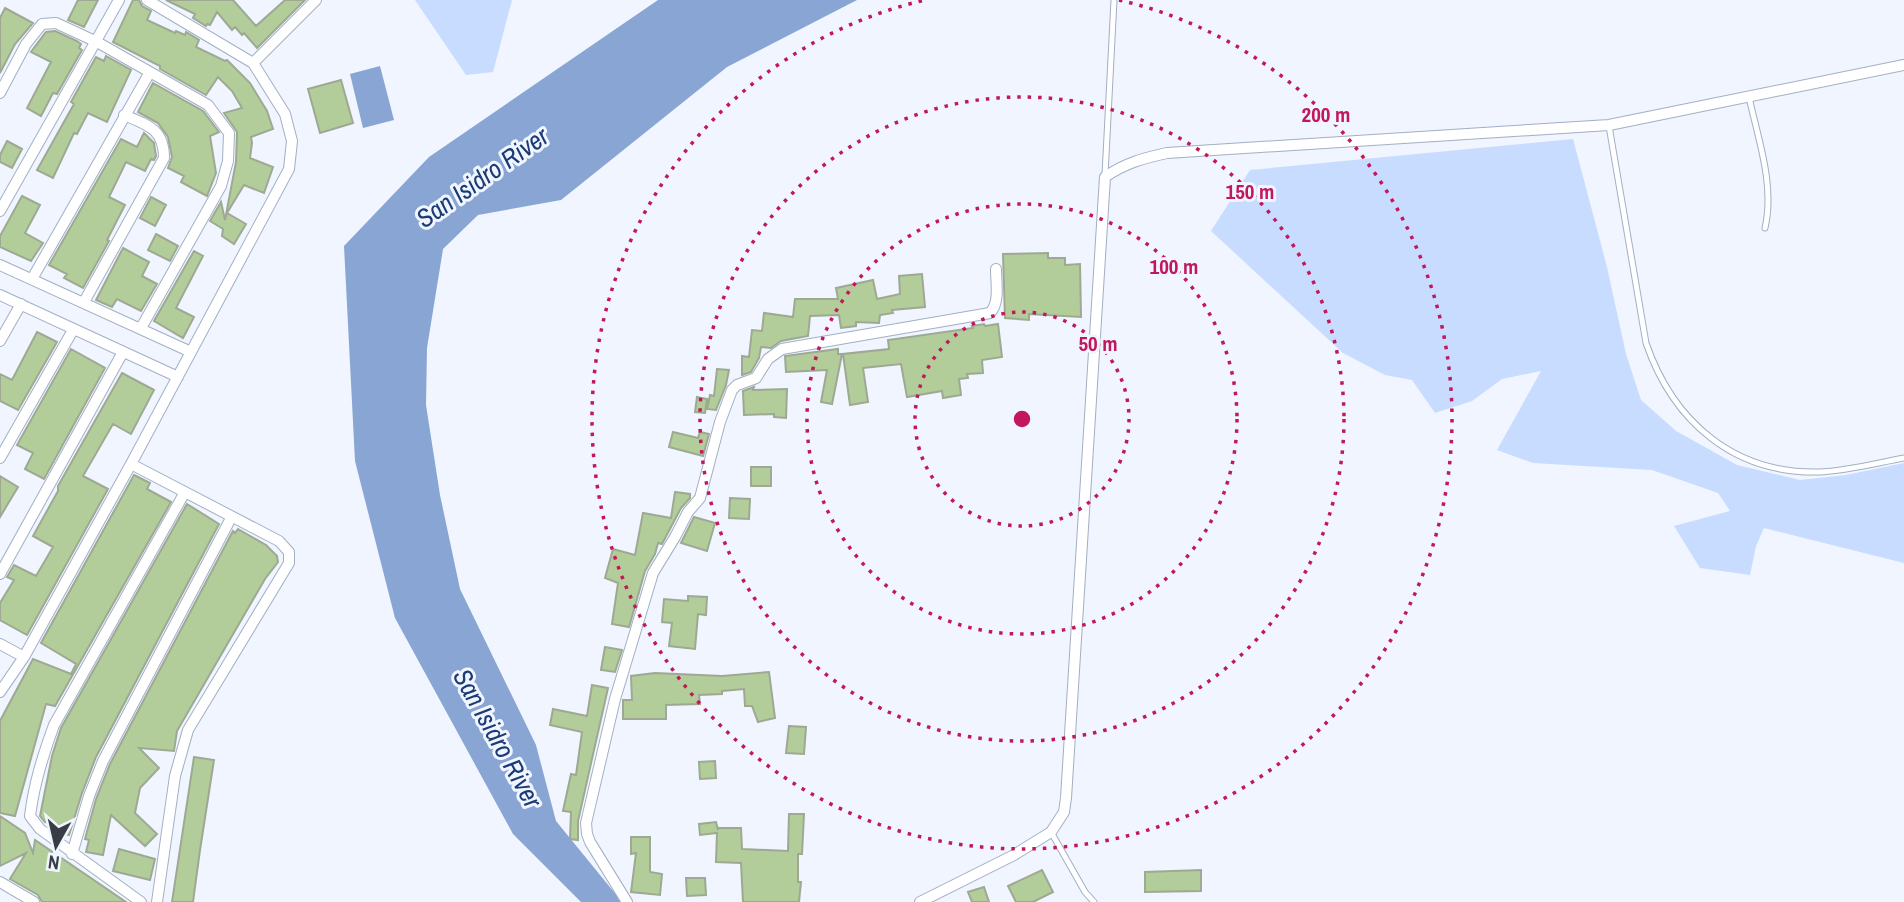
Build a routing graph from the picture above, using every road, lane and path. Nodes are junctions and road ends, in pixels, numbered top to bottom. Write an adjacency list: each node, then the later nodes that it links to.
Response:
1 (119, 0): 5 (street)
2 (147, 0): 6 (street)
3 (316, 0): 6 (street)
4 (1114, 0): 13 (lane)
5 (97, 42): 8 (street); 9 (street); 14 (street)
6 (253, 62): 26 (street)
7 (1904, 65): 10 (street)
8 (149, 72): 11 (street); 22 (street)
9 (0, 93)
10 (1749, 97): 12 (street); 15 (lane)
11 (124, 115): 18 (street); 20 (street)
12 (1609, 125): 13 (street); 29 (lane)
13 (1105, 177): 37 (street)
14 (0, 211)
15 (1765, 228)
16 (0, 265): 18 (street)
17 (996, 270): 43 (street)
18 (32, 279): 20 (street)
19 (0, 295): 21 (street)
20 (84, 302): 22 (street)
21 (21, 304): 23 (street); 24 (street)
22 (141, 328): 26 (street)
23 (73, 330): 25 (street); 28 (street)
24 (0, 341)
25 (123, 352): 27 (street); 33 (street)
26 (191, 352): 27 (street)
27 (178, 377): 30 (street)
28 (0, 458)
29 (1904, 458)
30 (131, 464): 31 (street); 35 (street)
31 (185, 492): 32 (street); 38 (street)
32 (231, 518): 38 (street); 42 (street)
33 (0, 574)
34 (0, 644): 35 (street)
35 (24, 657): 36 (street)
36 (0, 692)
37 (1051, 832): 44 (street); 45 (lane)
38 (72, 854): 41 (street)
39 (0, 882): 40 (street)
40 (34, 902)
41 (141, 902)
42 (157, 902)
43 (627, 902)
44 (920, 902)
45 (1094, 902)

